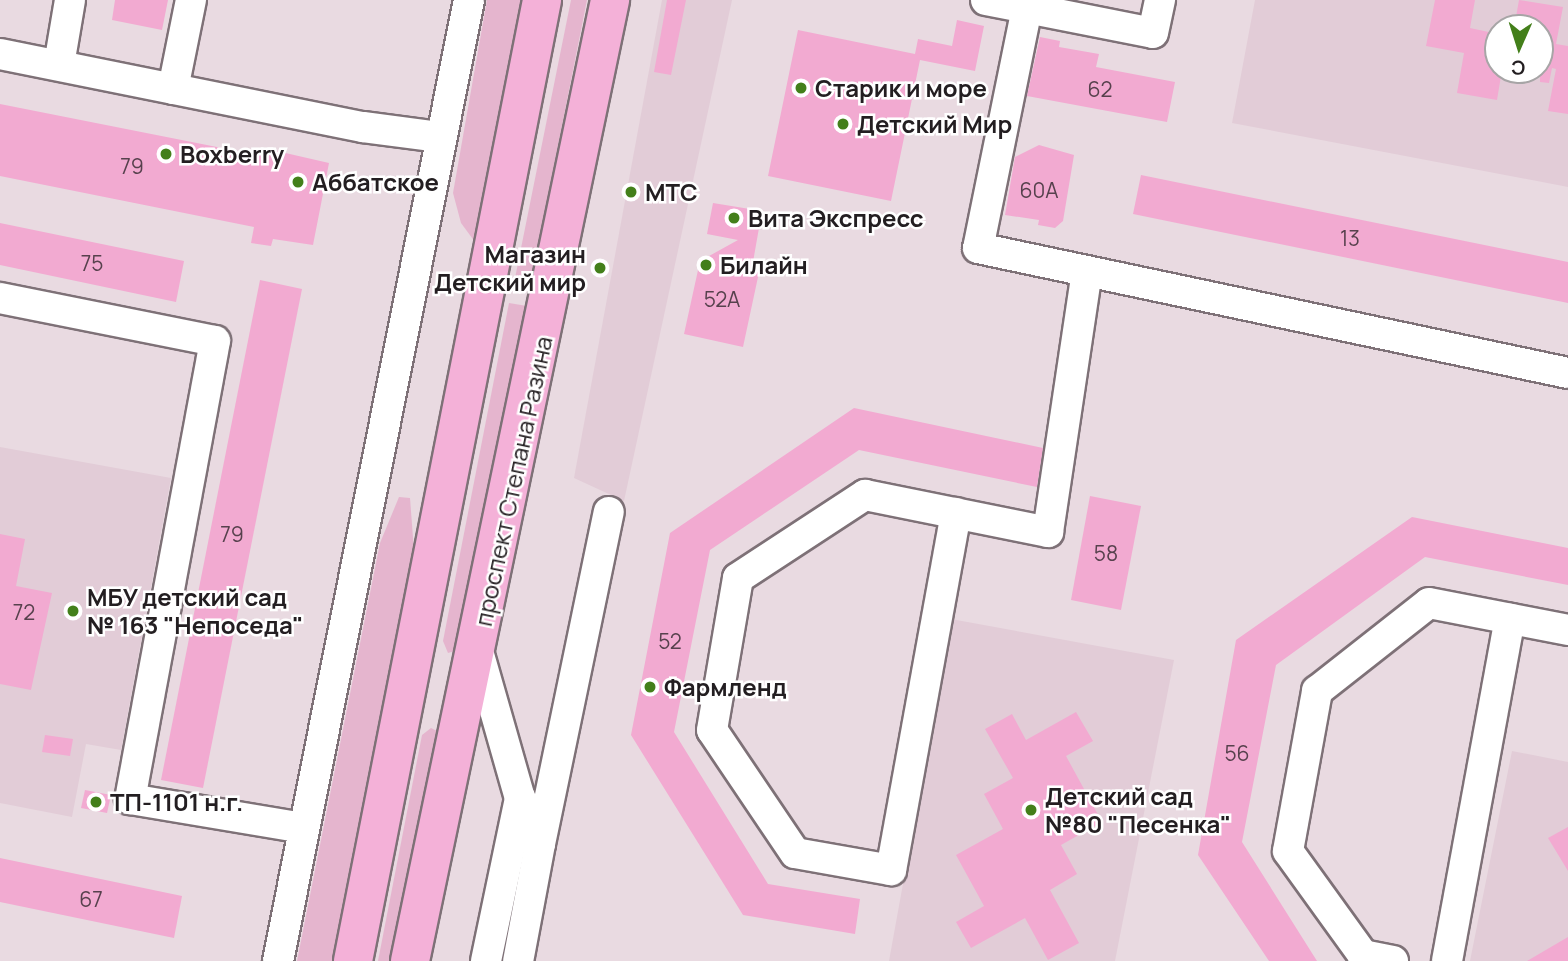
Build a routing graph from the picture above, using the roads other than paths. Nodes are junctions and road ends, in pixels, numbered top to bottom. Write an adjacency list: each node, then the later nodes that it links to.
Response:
1 (70, 0): 10 (lane)
2 (191, 0): 11 (lane)
3 (469, 0): 12 (lane)
4 (542, 0): 20 (main road)
5 (610, 0): 21 (main road, проспект Степана Разина)
6 (986, 0): 8 (lane)
7 (1160, 0): 8 (lane)
8 (1027, 8): 13 (lane)
9 (0, 54): 10 (lane)
10 (59, 65): 11 (lane)
11 (173, 89): 12 (lane)
12 (440, 137): 25 (lane)
13 (1087, 272): 15 (lane); 17 (lane)
14 (0, 298): 25 (lane)
15 (1568, 373)
16 (609, 512): 26 (lane)
17 (956, 513): 17 (lane)
18 (1510, 619): 19 (lane); 32 (lane); 33 (lane)
19 (1568, 630)
20 (417, 642): 21 (main road); 22 (main road)
21 (478, 651): 23 (main road, проспект Степана Разина); 24 (lane)
22 (399, 732): 23 (main road); 28 (main road)
23 (455, 745): 29 (main road, проспект Степана Разина)
24 (520, 798): 26 (lane); 30 (lane)
25 (304, 828): 27 (lane)
26 (540, 844): 31 (lane)
27 (278, 961)
28 (353, 961)
29 (410, 961)
30 (485, 961)
31 (518, 961)
32 (1393, 961)
33 (1447, 961)

